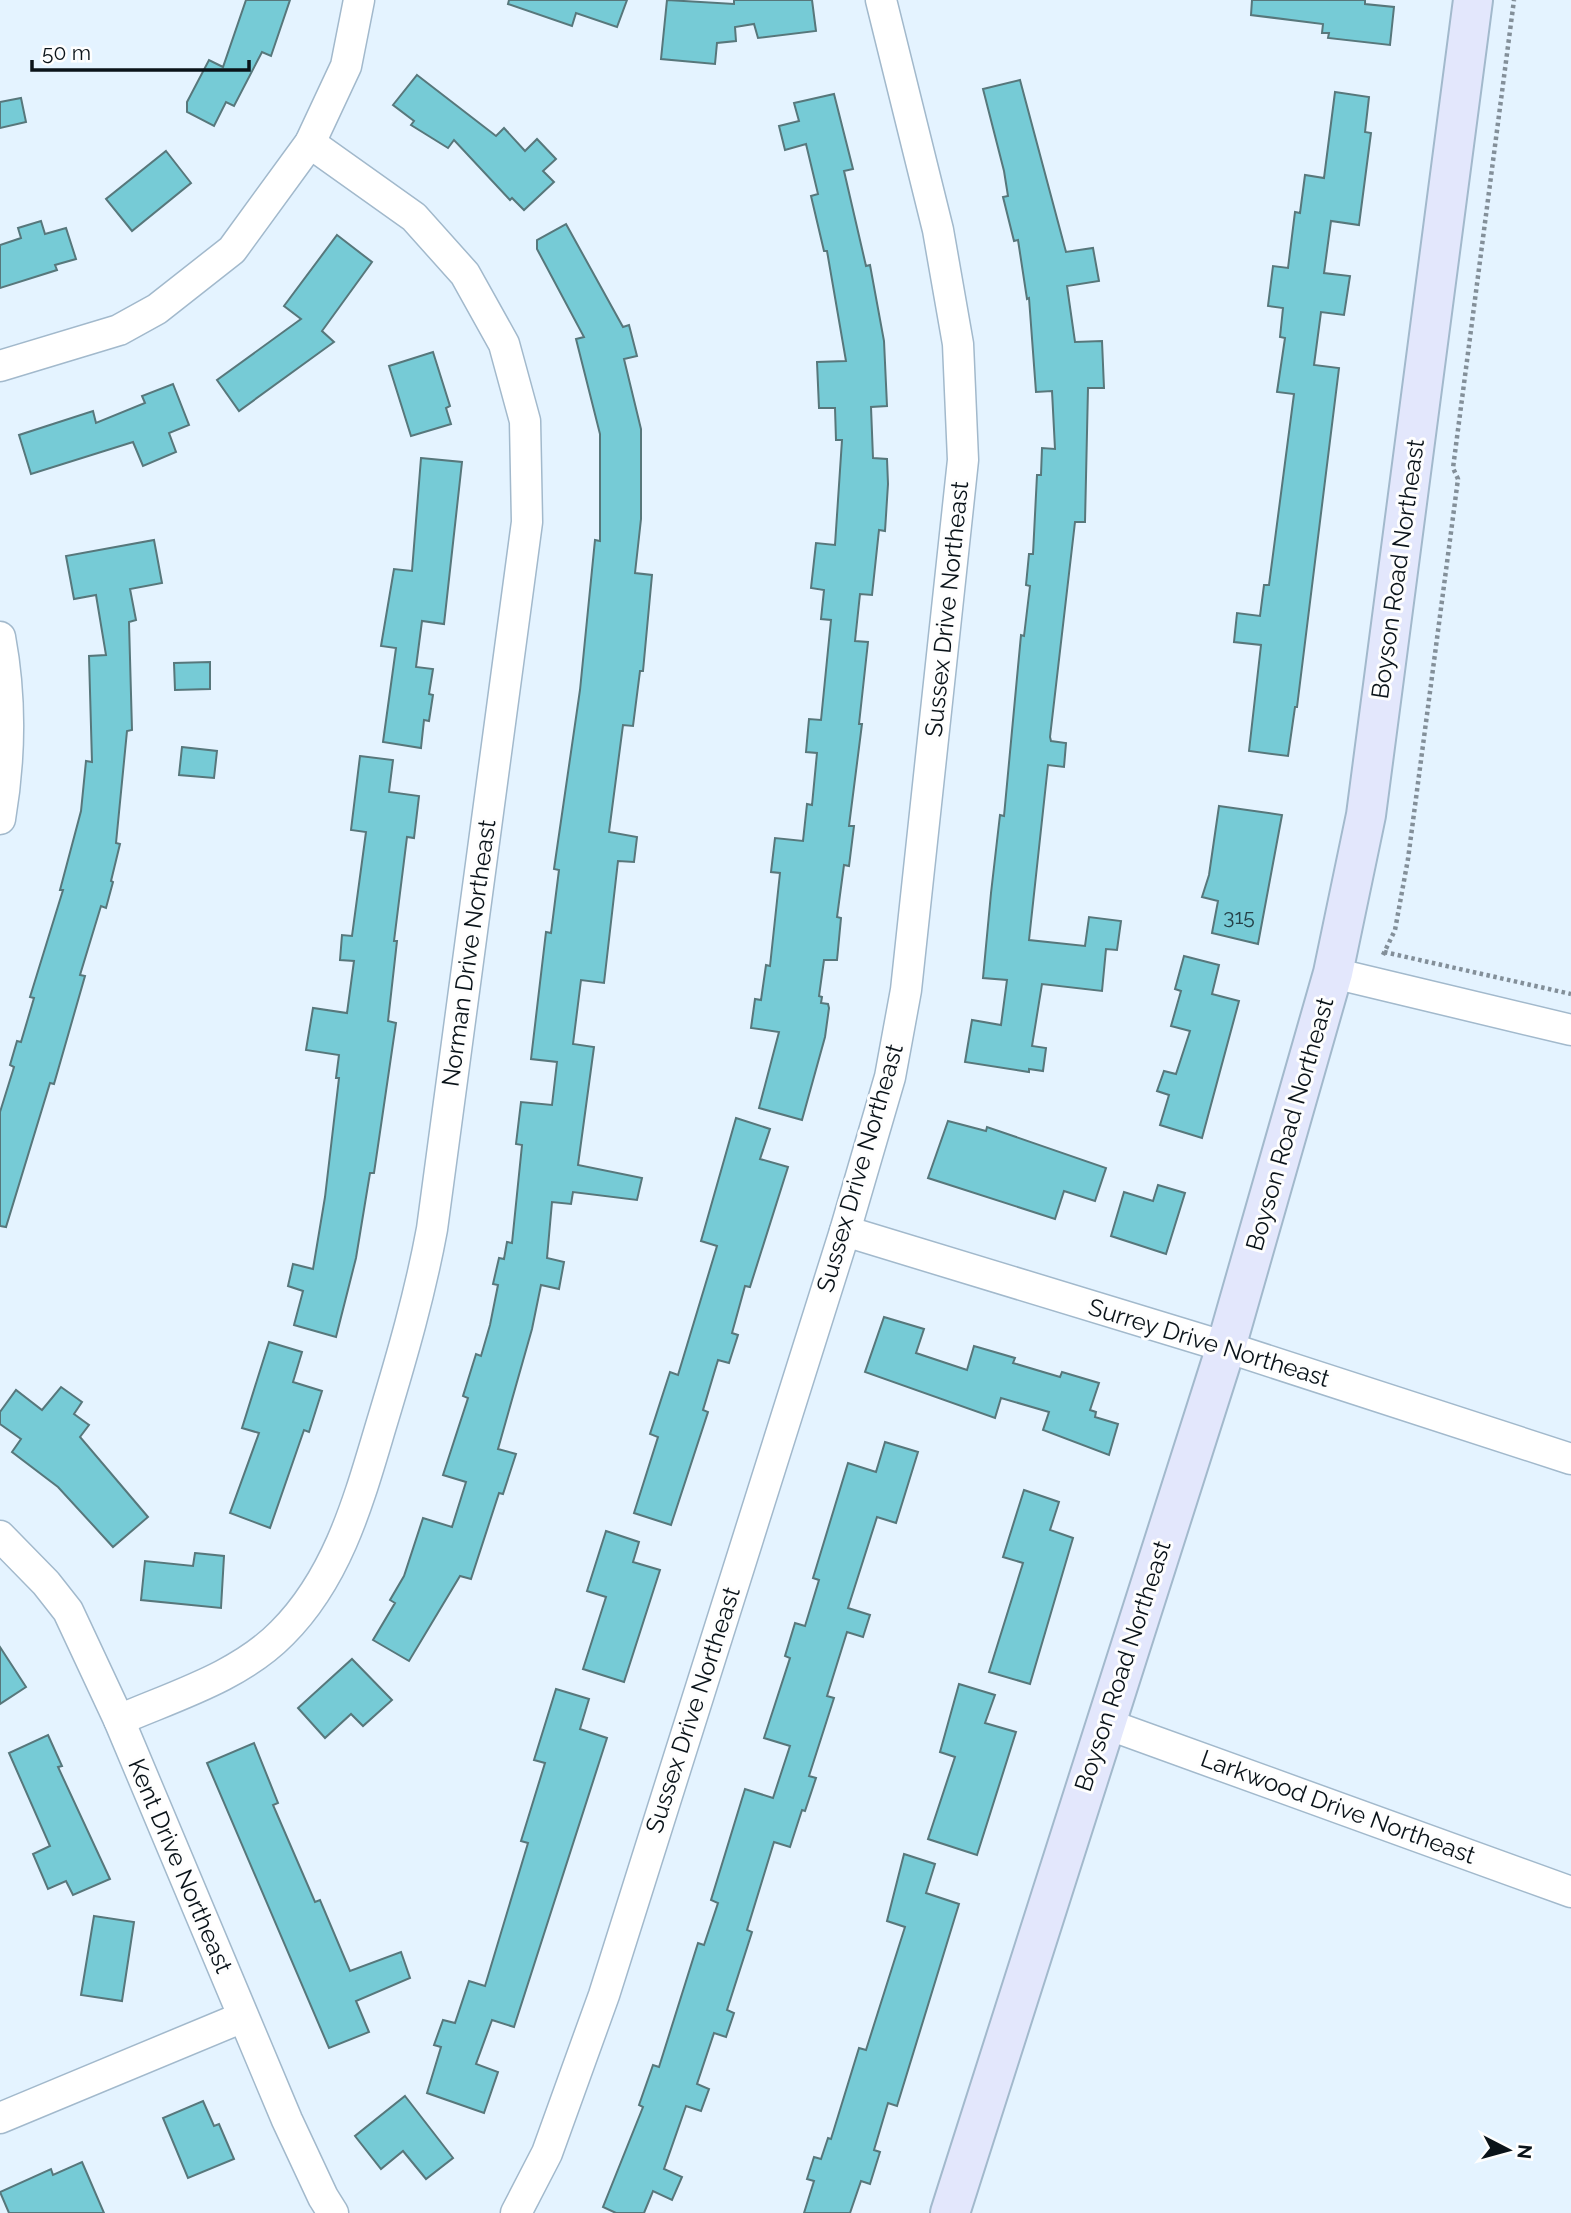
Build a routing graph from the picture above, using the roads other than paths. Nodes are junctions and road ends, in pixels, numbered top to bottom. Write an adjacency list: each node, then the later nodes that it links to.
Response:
1 (359, 0): 4 (street)
2 (881, 0): 10 (street, Sussex Drive Northeast)
3 (1473, 0): 8 (main road, Boyson Road Northeast)
4 (310, 143): 5 (street); 14 (street, Norman Drive Northeast)
5 (0, 366)
6 (0, 637): 7 (street)
7 (0, 819)
8 (1333, 973): 9 (street); 11 (main road, Boyson Road Northeast)
9 (1571, 1030)
10 (845, 1231): 11 (street, Surrey Drive Northeast); 20 (street, Sussex Drive Northeast)
11 (1226, 1347): 12 (street, Surrey Drive Northeast); 15 (main road, Boyson Road Northeast)
12 (1571, 1458)
13 (0, 1536): 14 (street, Kent Drive Northeast)
14 (119, 1720): 17 (street, Kent Drive Northeast)
15 (1104, 1723): 16 (street, Larkwood Drive Northeast); 21 (main road, Boyson Road Northeast)
16 (1571, 1892)
17 (243, 2017): 18 (street); 19 (street, Kent Drive Northeast)
18 (0, 2118)
19 (333, 2213)
20 (516, 2213)
21 (950, 2213)

